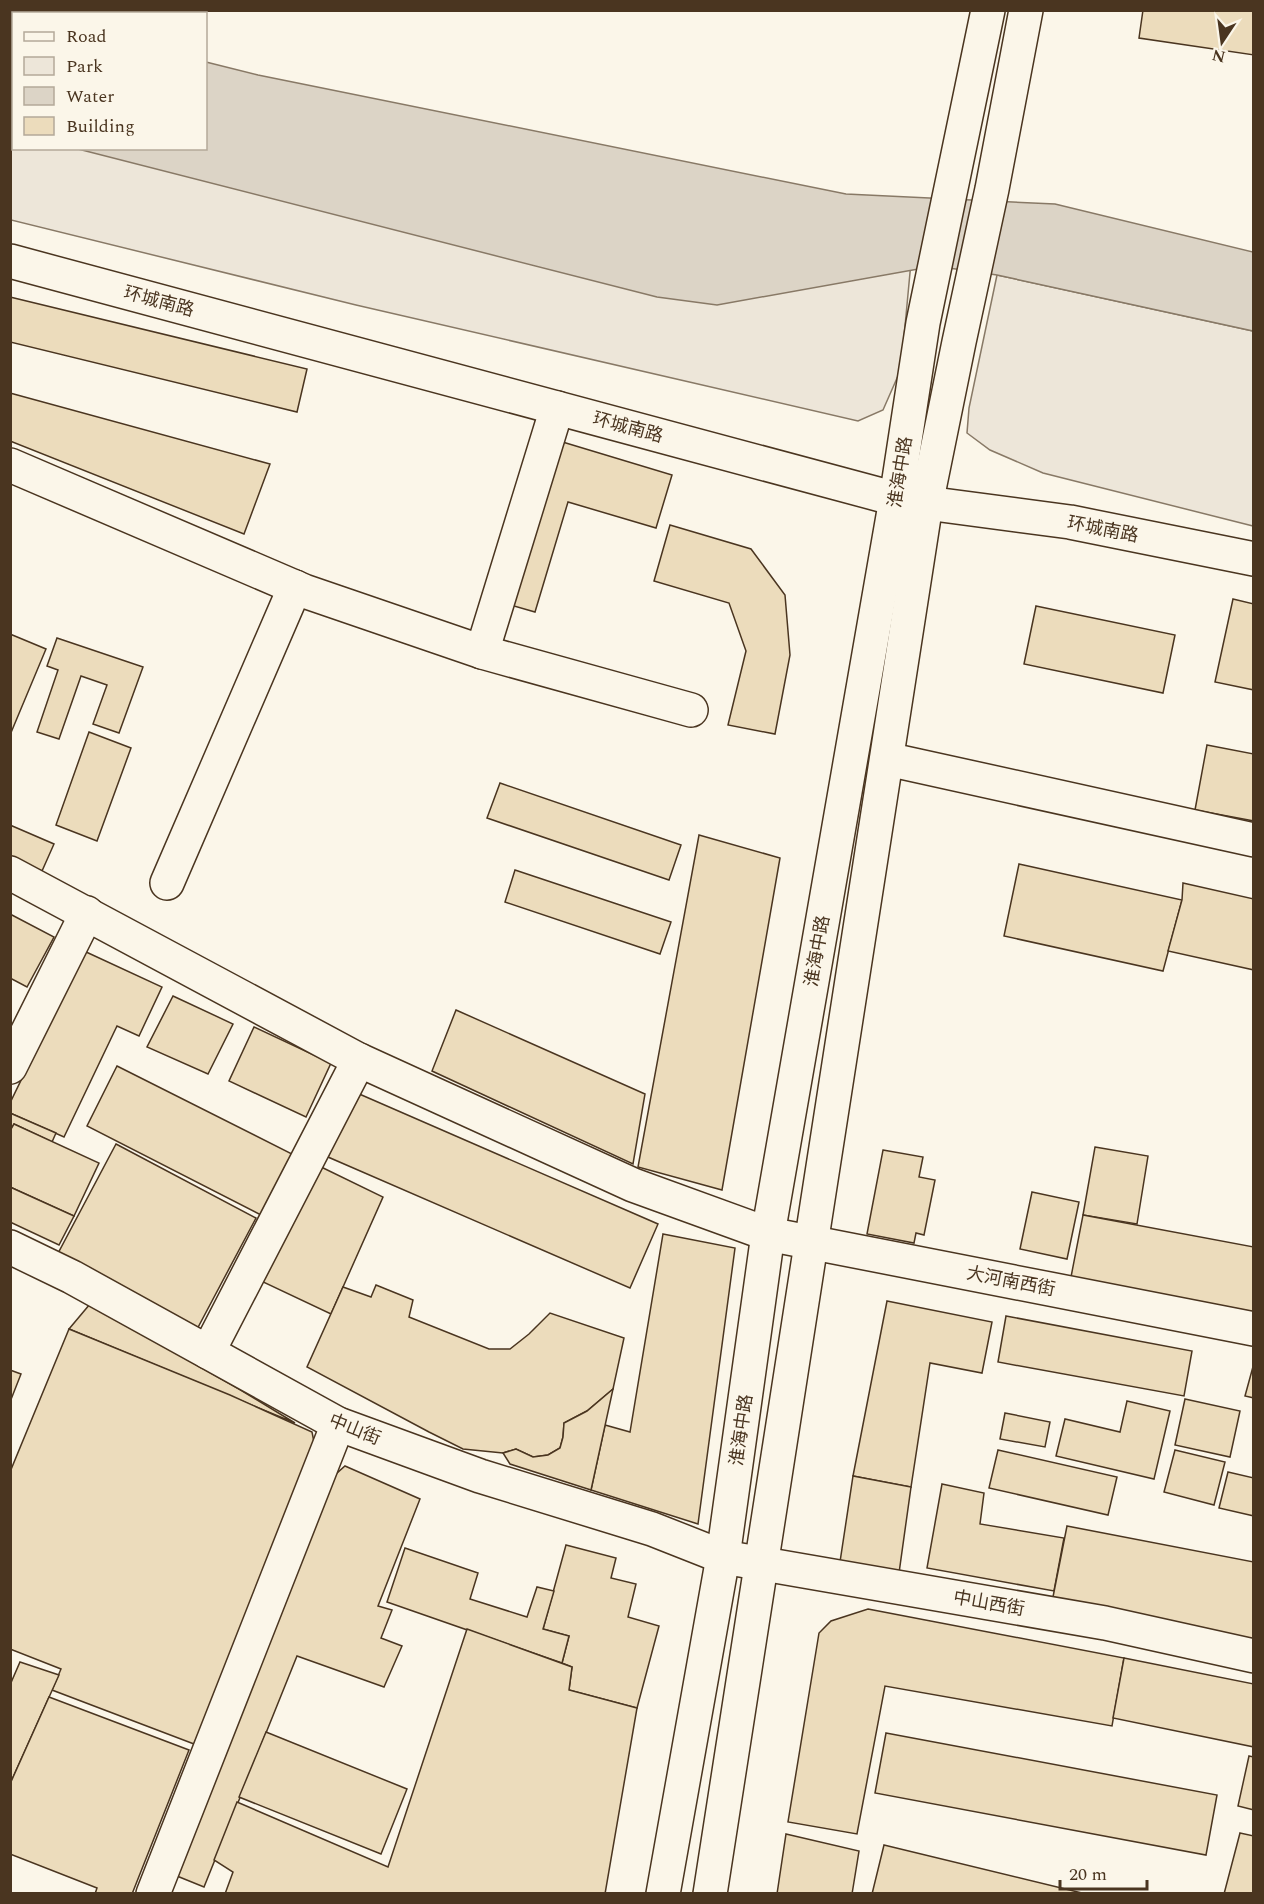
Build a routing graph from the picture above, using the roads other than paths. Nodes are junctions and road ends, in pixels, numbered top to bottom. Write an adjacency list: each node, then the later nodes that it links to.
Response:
1 (988, 10): 6 (street, 淮海中路)
2 (1026, 10): 6 (street, 淮海中路)
3 (10, 261): 4 (street, 环城南路)
4 (557, 408): 6 (street, 环城南路); 9 (street)
5 (10, 465): 8 (street)
6 (911, 502): 7 (street, 环城南路); 11 (street, 淮海中路); 18 (street, 淮海中路)
7 (1254, 559)
8 (295, 586): 9 (street); 14 (street)
9 (482, 652): 10 (street)
10 (691, 710)
11 (887, 759): 12 (street); 19 (street, 淮海中路)
12 (1254, 840)
13 (10, 873): 15 (street, 大河南西街)
14 (167, 883)
15 (87, 913): 16 (street, 大河南西街); 17 (street)
16 (359, 1060): 18 (street, 大河南西街); 22 (street)
17 (10, 1066)
18 (768, 1234): 19 (street, 大河南西街); 24 (street, 淮海中路)
19 (812, 1243): 21 (street, 大河南西街); 25 (street, 淮海中路)
20 (10, 1247): 22 (street, 中山街)
21 (1254, 1329)
22 (208, 1352): 23 (street, 中山街)
23 (338, 1424): 24 (street, 中山街); 27 (street)
24 (723, 1557): 25 (street, 中山西街); 28 (street, 淮海中路)
25 (762, 1564): 26 (street, 中山西街); 29 (street, 淮海中路)
26 (1254, 1656)
27 (153, 1893)
28 (663, 1893)
29 (710, 1893)

